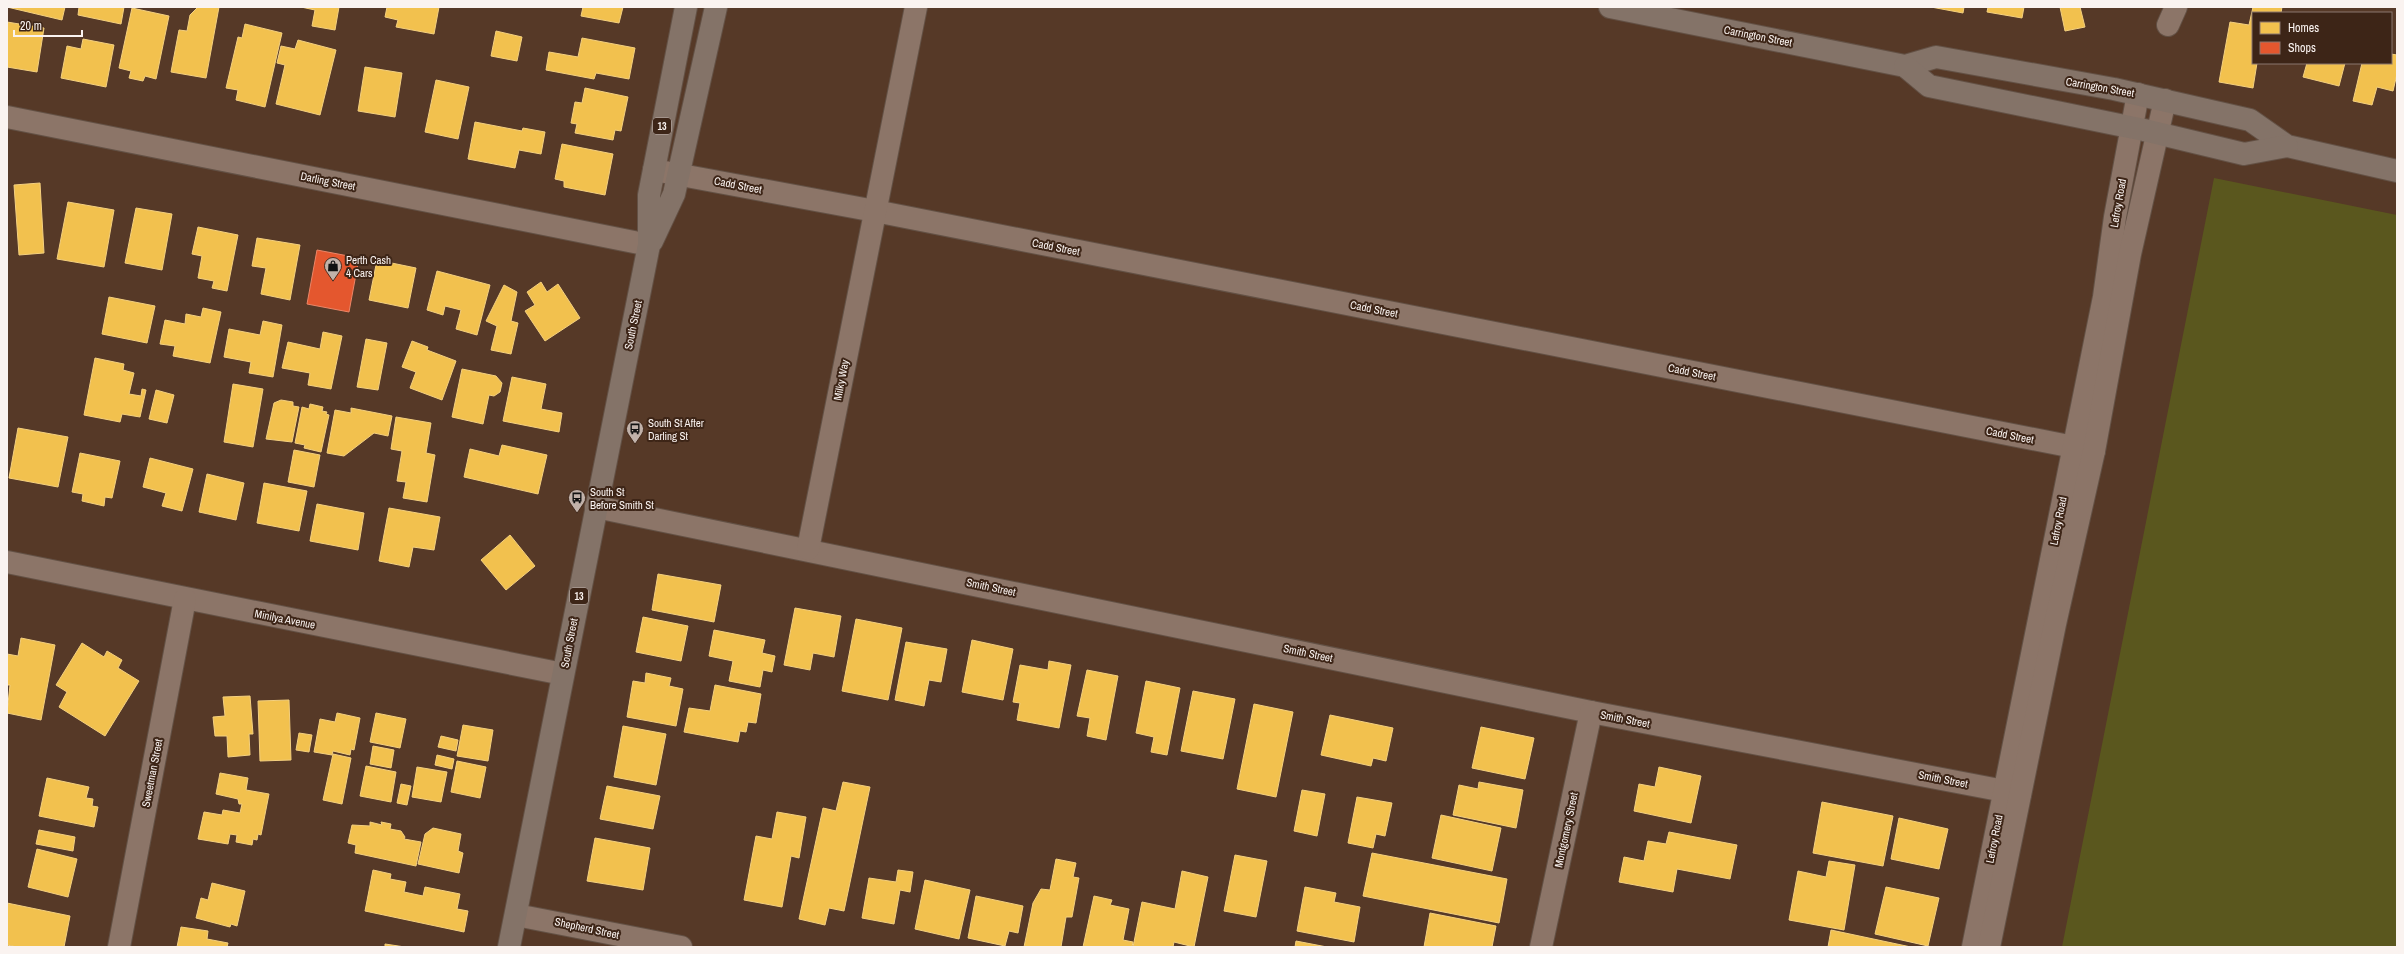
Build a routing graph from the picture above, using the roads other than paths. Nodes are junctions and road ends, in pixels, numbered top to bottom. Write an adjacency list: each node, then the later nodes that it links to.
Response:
1 (686, 7): 12 (main road, South Street / 13)
2 (716, 7): 14 (main road, South Street / 13)
3 (916, 7): 15 (street, Milky Way)
4 (1610, 7): 5 (main road, Carrington Street)
5 (1905, 66): 6 (main road, Carrington Street); 9 (main road, Carrington Street)
6 (2138, 94): 7 (main road, Carrington Street); 9 (street, Lefroy Road)
7 (2165, 100): 10 (street, Lefroy Road); 11 (main road, Carrington Street)
8 (7, 117): 16 (street, Darling Street)
9 (2132, 128): 10 (main road, Carrington Street); 17 (street, Lefroy Road)
10 (2159, 134): 11 (main road, Carrington Street); 18 (street, Lefroy Road)
11 (2287, 146): 13 (main road, Carrington Street)
12 (654, 170): 14 (street, Cadd Street); 16 (main road, South Street / 13)
13 (2397, 171)
14 (679, 174): 15 (street, Cadd Street); 16 (main road, South Street / 13)
15 (875, 211): 17 (street, Cadd Street); 20 (street, Milky Way)
16 (649, 245): 19 (main road, South Street / 13)
17 (2073, 447): 18 (street, Cadd Street); 25 (street, Lefroy Road)
18 (2094, 451): 25 (street, Lefroy Road)
19 (596, 507): 20 (street, Smith Street); 23 (main road, South Street / 13)
20 (808, 549): 24 (street, Smith Street)
21 (7, 562): 22 (street, Minilya Avenue)
22 (185, 599): 23 (street, Minilya Avenue); 27 (street, Sweetman Street)
23 (563, 674): 26 (main road, South Street / 13)
24 (1591, 712): 25 (street, Smith Street); 30 (street, Montgomery Street)
25 (2012, 792): 31 (street, Lefroy Road); 32 (street, Lefroy Road)
26 (516, 915): 28 (main road, South Street / 13); 29 (street, Shepherd Street)
27 (119, 947)
28 (509, 947)
29 (681, 947)
30 (1541, 947)
31 (1973, 947)
32 (1990, 947)

